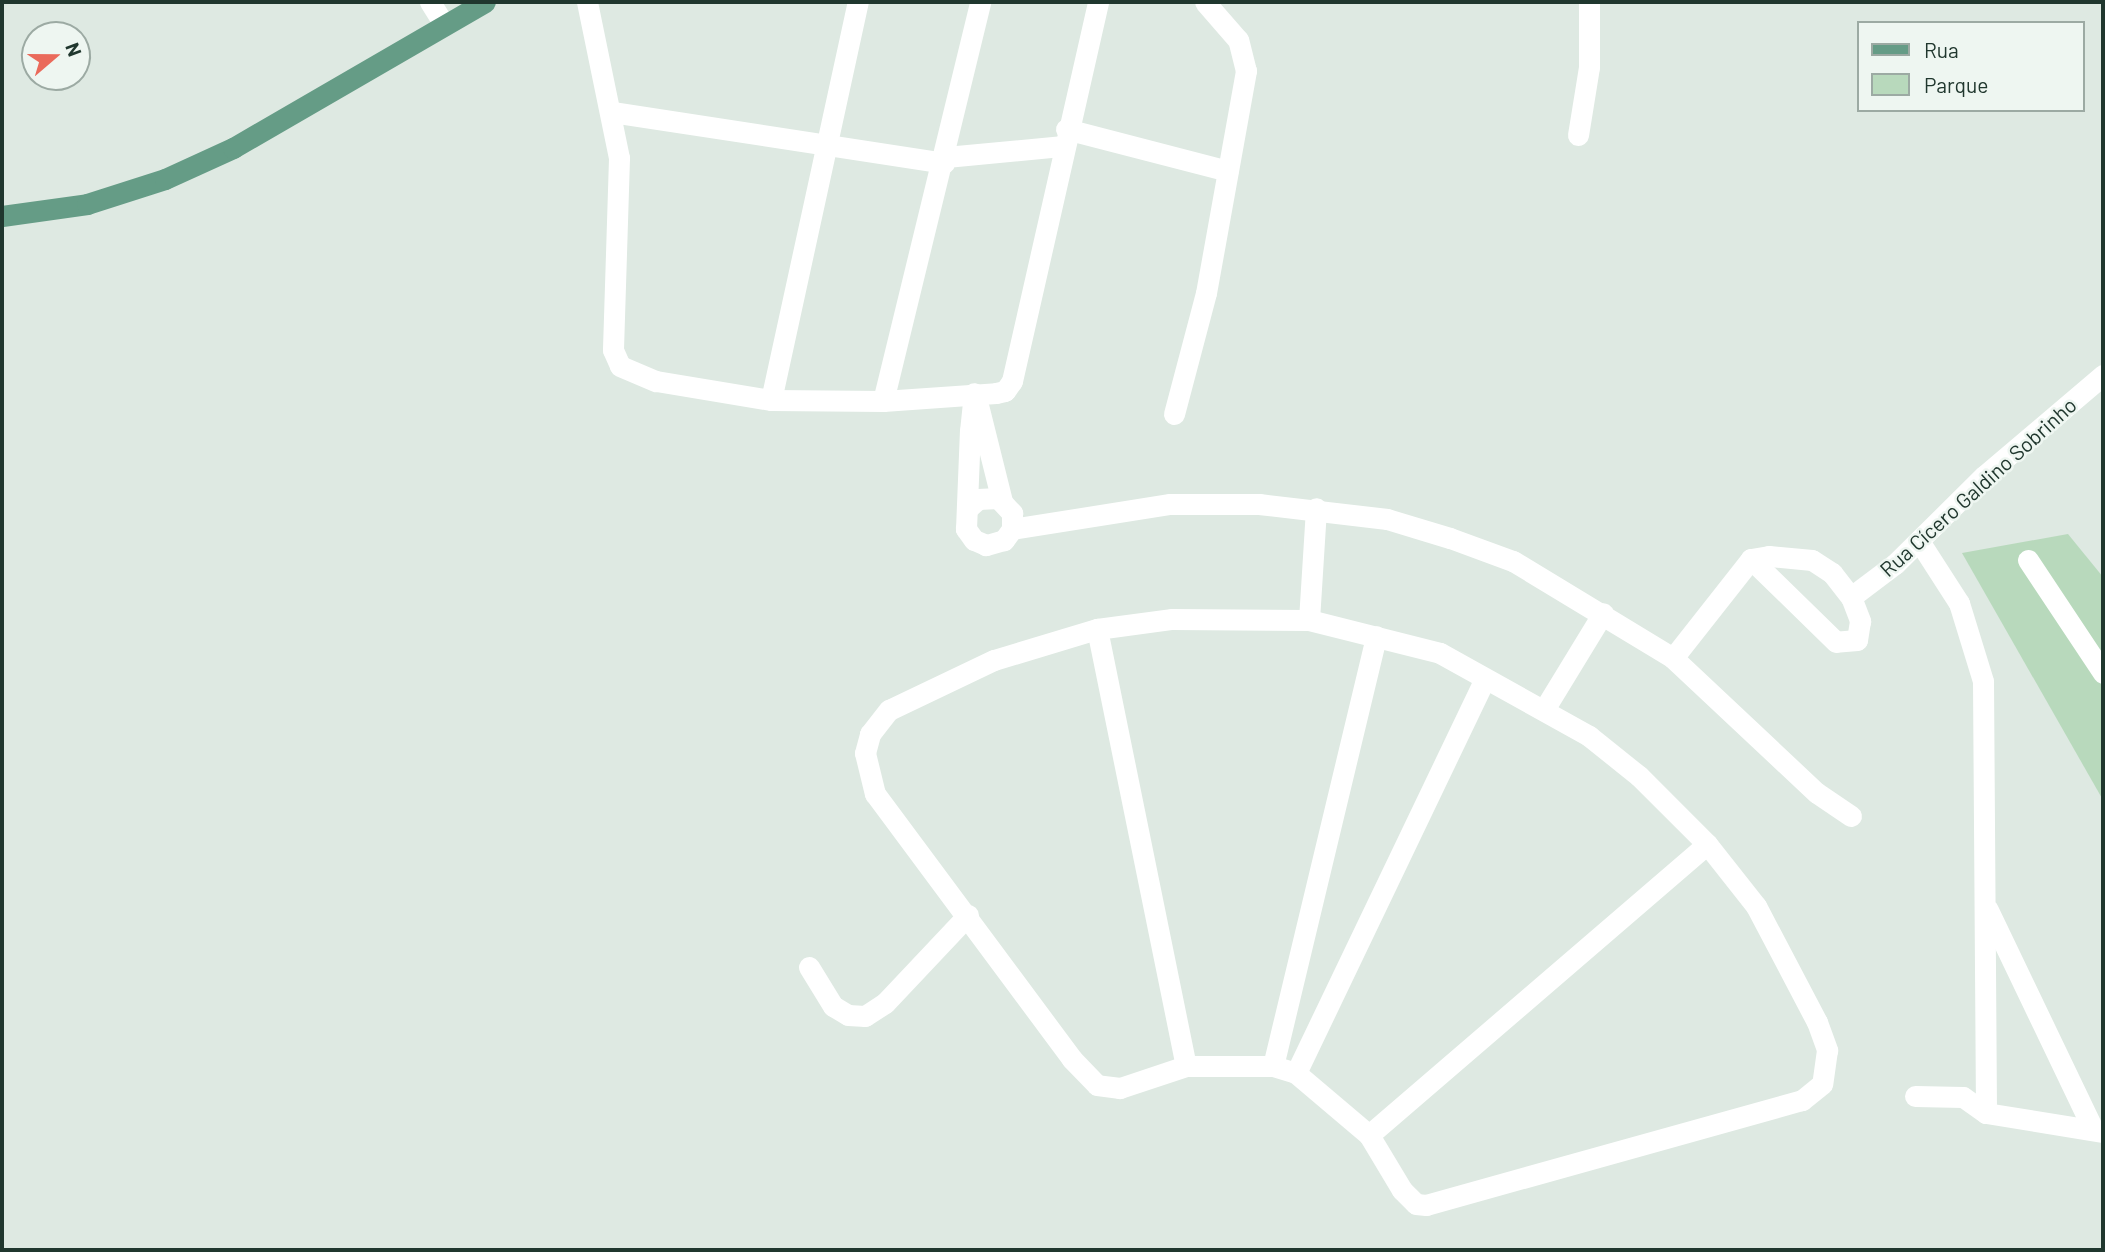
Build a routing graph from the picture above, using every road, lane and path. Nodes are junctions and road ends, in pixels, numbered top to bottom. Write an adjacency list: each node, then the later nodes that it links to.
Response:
1 (430, 2): 9 (street)
2 (485, 2): 9 (main road)
3 (587, 2): 10 (street)
4 (858, 2): 13 (street)
5 (980, 2): 14 (street)
6 (1098, 2): 12 (street)
7 (1205, 2): 15 (street)
8 (1589, 2): 11 (street)
9 (452, 19): 16 (main road)
10 (612, 111): 13 (street); 19 (street)
11 (1578, 135)
12 (1065, 138): 14 (street); 15 (street); 18 (street)
13 (824, 147): 14 (street); 19 (street)
14 (945, 160): 20 (street)
15 (1228, 171): 21 (street)
16 (2, 216)
17 (2103, 375): 26 (street, Rua Cícero Galdino Sobrinho)
18 (974, 393): 20 (street); 22 (street); 24 (street)
19 (771, 400): 20 (street)
20 (883, 401)
21 (1174, 414)
22 (1002, 500): 24 (street); 25 (street)
23 (1316, 508): 25 (street); 30 (street); 31 (street)
24 (967, 509): 25 (street)
25 (1012, 529)
26 (1919, 541): 29 (street, Rua Cícero Galdino Sobrinho); 40 (street)
27 (1751, 559): 29 (street); 29 (street); 34 (street)
28 (2028, 560): 35 (street)
29 (1851, 597)
30 (1603, 613): 34 (street); 37 (street)
31 (1309, 620): 32 (street); 33 (street)
32 (1097, 629): 41 (street); 43 (street)
33 (1376, 636): 36 (street); 44 (street)
34 (1673, 658): 38 (street)
35 (2103, 673)
36 (1485, 679): 37 (street); 45 (street)
37 (1545, 708): 39 (street)
38 (1852, 816)
39 (1707, 844): 49 (street); 49 (street)
40 (1985, 904): 47 (street); 48 (street)
41 (968, 915): 42 (street); 43 (street)
42 (808, 967)
43 (1186, 1066): 44 (street)
44 (1273, 1066): 45 (street)
45 (1296, 1073): 49 (street)
46 (1915, 1096): 47 (street)
47 (1986, 1112): 48 (street)
48 (2098, 1130)
49 (1368, 1136)

